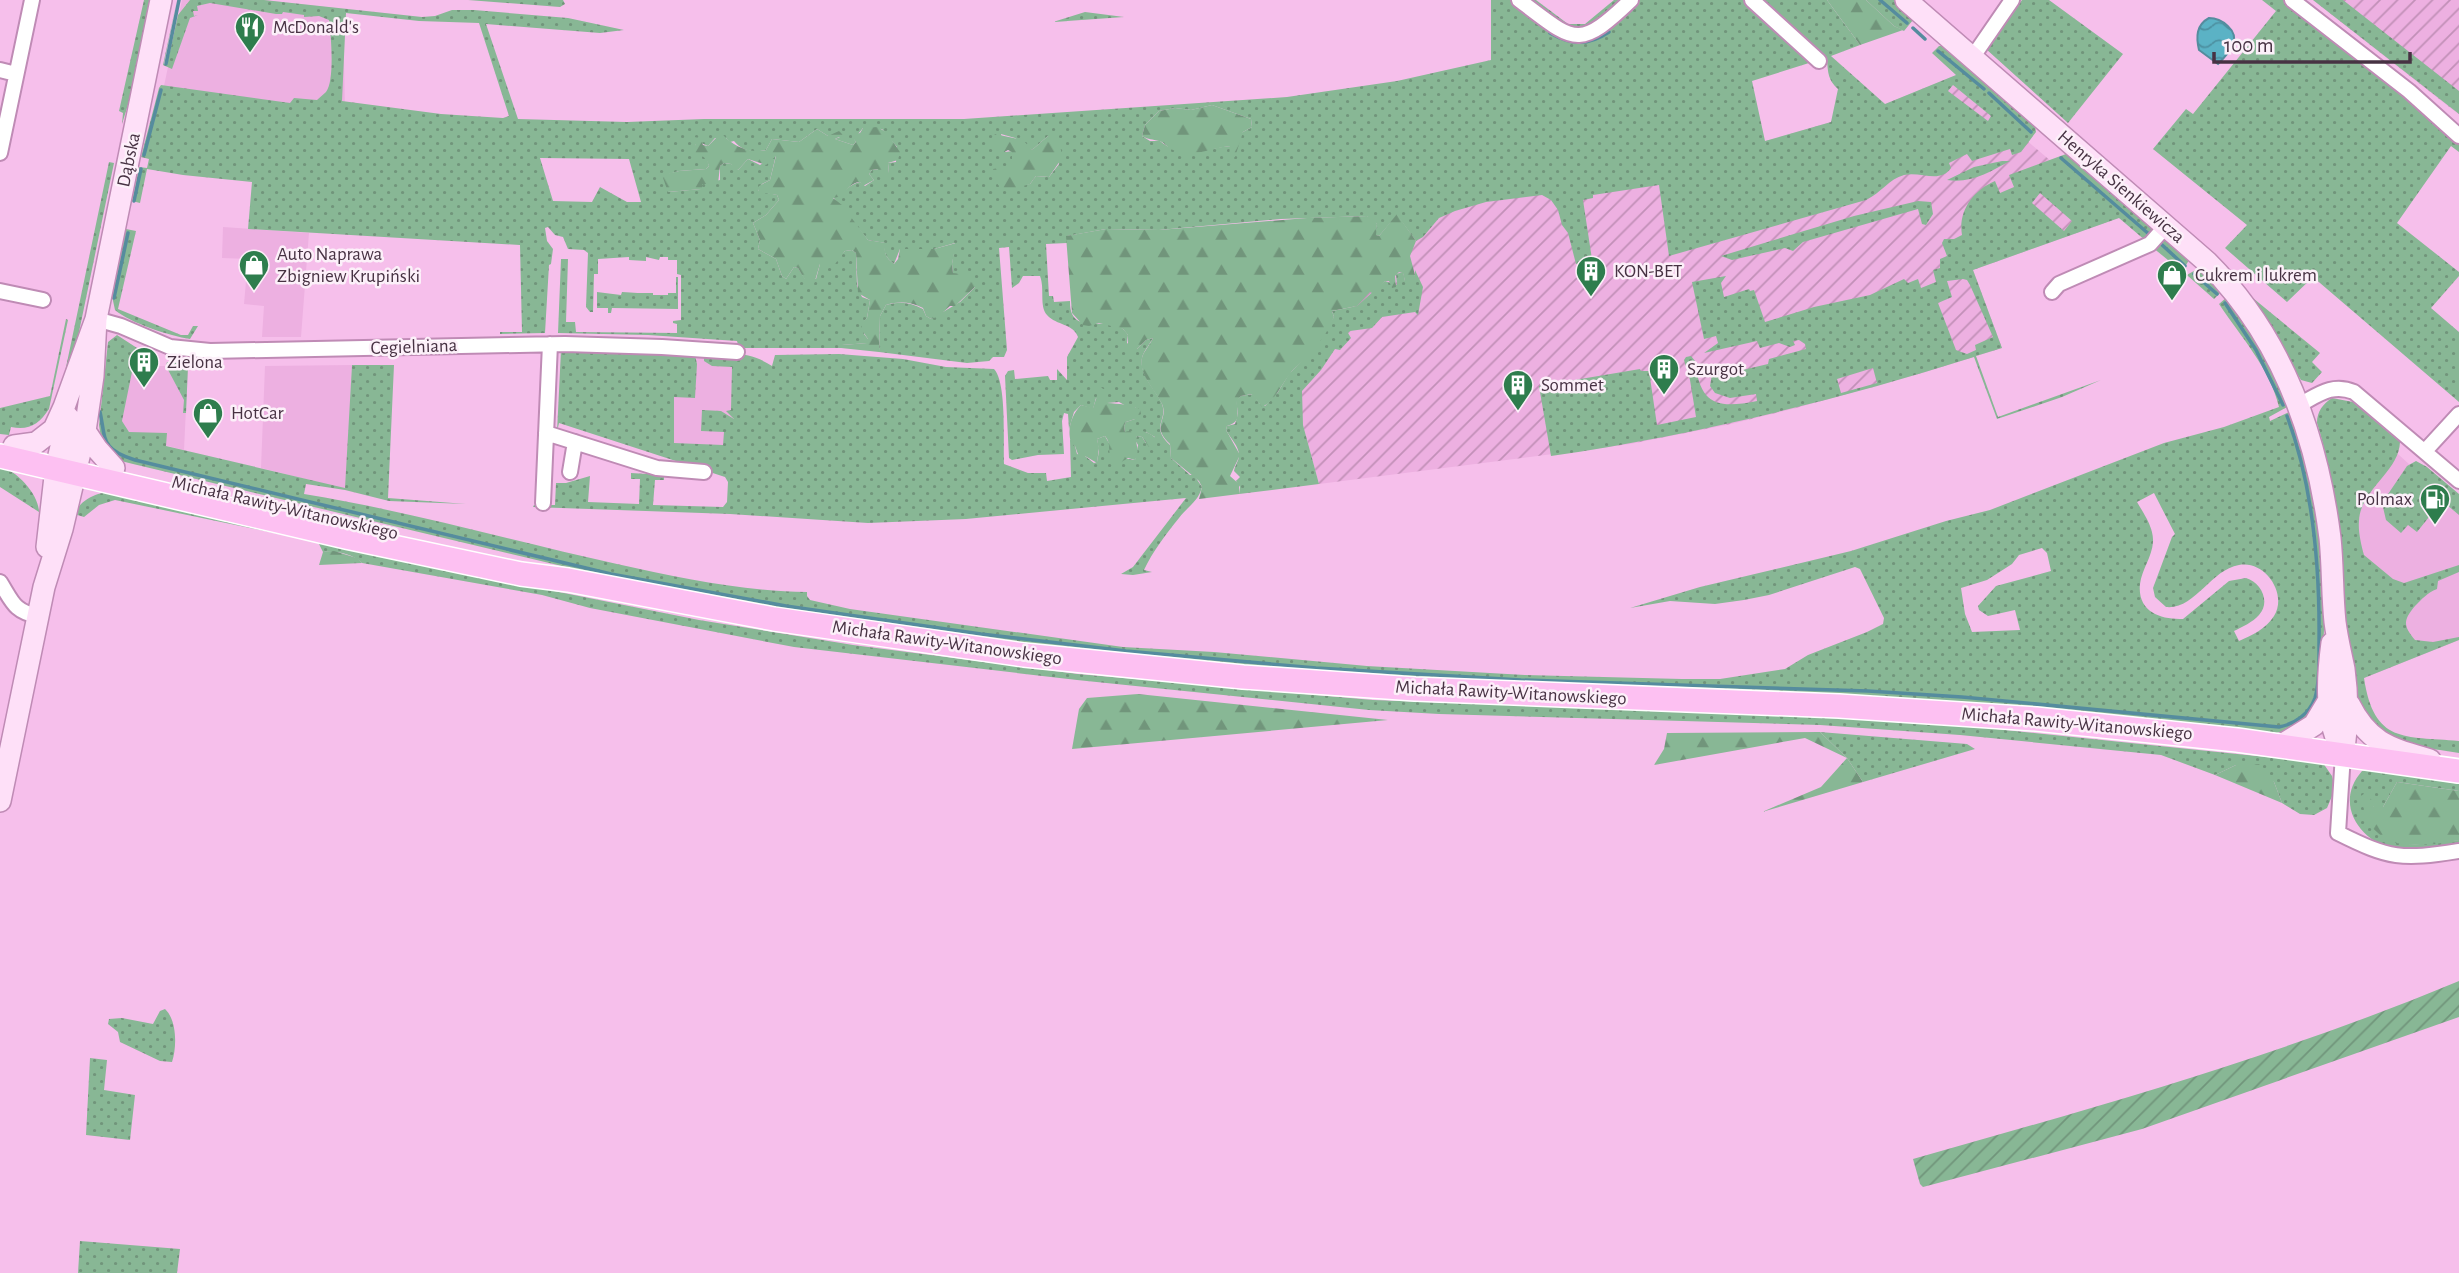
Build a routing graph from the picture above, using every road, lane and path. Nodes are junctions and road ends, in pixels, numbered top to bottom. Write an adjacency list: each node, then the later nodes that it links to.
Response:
1 (32, 0): 12 (street)
2 (161, 0): 19 (street, Dąbska)
3 (1519, 0): 4 (street)
4 (1631, 0)
5 (1752, 0): 10 (street)
6 (1906, 0): 9 (street, Henryka Sienkiewicza)
7 (2012, 0): 9 (street)
8 (2292, 0): 13 (street)
9 (1972, 58): 15 (street, Henryka Sienkiewicza)
10 (1819, 61)
11 (0, 70): 12 (street)
12 (16, 74): 14 (street)
13 (2459, 136)
14 (0, 153)
15 (2166, 226): 17 (street); 23 (street, Henryka Sienkiewicza)
16 (0, 291): 18 (street)
17 (2052, 292)
18 (43, 300)
19 (96, 319): 20 (street, Cegielniana); 22 (street, Dąbska); 25 (street, Dąbska)
20 (550, 344): 21 (street, Cegielniana); 26 (street)
21 (737, 352)
22 (80, 365): 28 (street, Dąbska); 30 (street, Dąbska)
23 (2299, 405): 29 (street); 40 (street, Henryka Sienkiewicza)
24 (2459, 414): 29 (street)
25 (85, 431): 30 (street, Dąbska); 33 (street)
26 (546, 433): 27 (street); 35 (street)
27 (575, 442): 31 (street); 32 (street)
28 (5, 448): 30 (main road, Michała Rawity-Witanowskiego)
29 (2425, 452): 34 (street)
30 (67, 464): 33 (main road, Michała Rawity-Witanowskiego); 36 (street, Dąbska); 38 (street, Dąbska)
31 (570, 472)
32 (704, 472)
33 (113, 475): 36 (street, Dąbska); 41 (main road, Michała Rawity-Witanowskiego)
34 (2459, 481)
35 (544, 503)
36 (66, 515): 38 (street, Dąbska)
37 (0, 582): 39 (street)
38 (44, 587): 39 (street, Dąbska)
39 (38, 616): 44 (street, Dąbska)
40 (2338, 700): 41 (street); 42 (street, Henryka Sienkiewicza); 43 (street, Henryka Sienkiewicza)
41 (2280, 746): 42 (main road, Michała Rawity-Witanowskiego)
42 (2343, 754): 43 (main road, Michała Rawity-Witanowskiego); 45 (street, Henryka Sienkiewicza)
43 (2459, 770)
44 (0, 801)
45 (2459, 851)

